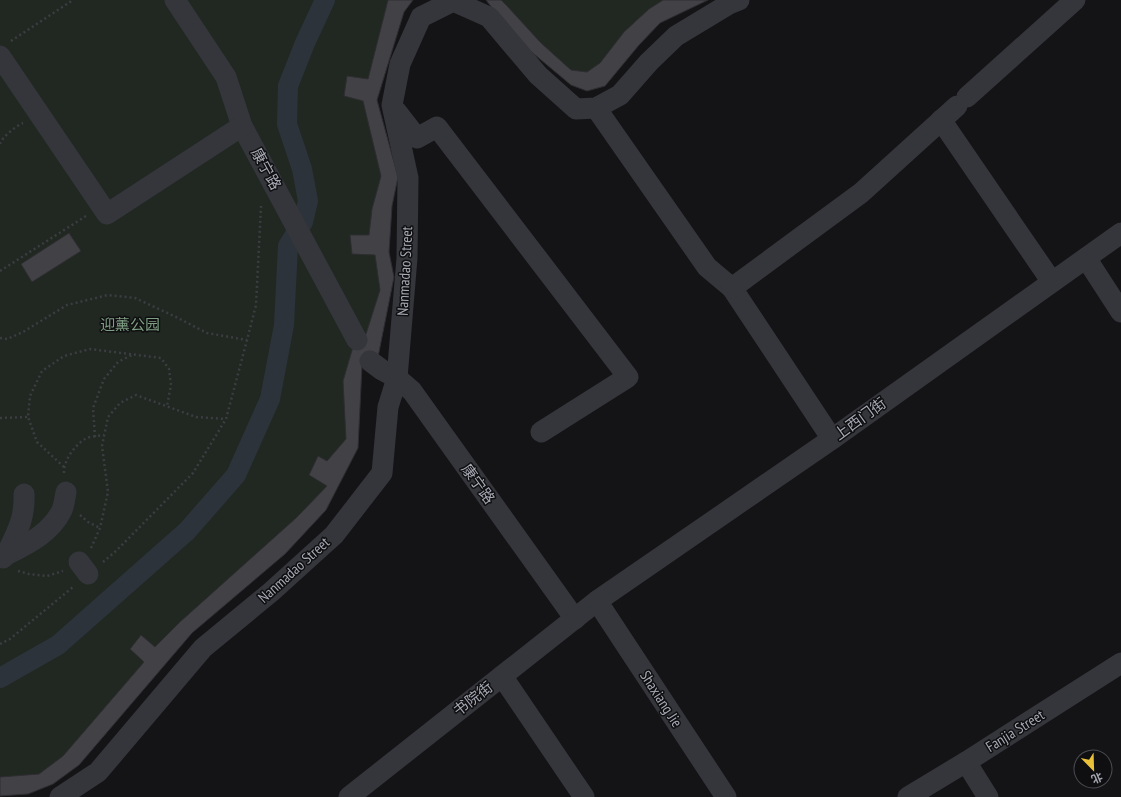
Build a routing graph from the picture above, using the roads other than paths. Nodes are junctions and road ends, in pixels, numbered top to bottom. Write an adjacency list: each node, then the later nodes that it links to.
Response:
1 (175, 0): 8 (street, 康宁路)
2 (739, 0): 6 (street, Nanmadao Street)
3 (1075, 0): 7 (street)
4 (3, 49): 8 (street)
5 (392, 105): 6 (street, Nanmadao Street); 16 (street, Nanmadao Street); 17 (street)
6 (596, 108): 12 (street)
7 (941, 120): 11 (street); 12 (street)
8 (242, 126): 14 (street, 康宁路)
9 (1121, 233): 10 (street, 上西门街)
10 (1086, 258): 11 (street, 上西门街); 13 (street)
11 (1052, 282): 18 (street, 上西门街)
12 (732, 288): 18 (street)
13 (1121, 312)
14 (357, 340)
15 (370, 361): 16 (street, 康宁路)
16 (397, 378): 23 (street, 康宁路); 27 (street, Nanmadao Street)
17 (542, 432)
18 (832, 439): 22 (street, 上西门街)
19 (66, 492): 21 (street)
20 (24, 494): 21 (street)
21 (7, 562)
22 (596, 601): 23 (street, 书院街); 30 (street, Shaxiang Jie)
23 (575, 619): 25 (street, 书院街)
24 (1121, 664): 26 (street, Fanjia Street)
25 (502, 676): 28 (street, 书院街); 29 (street)
26 (966, 762): 31 (street, Fanjia Street); 32 (street)
27 (60, 797)
28 (350, 797)
29 (584, 797)
30 (726, 797)
31 (908, 797)
32 (988, 797)

